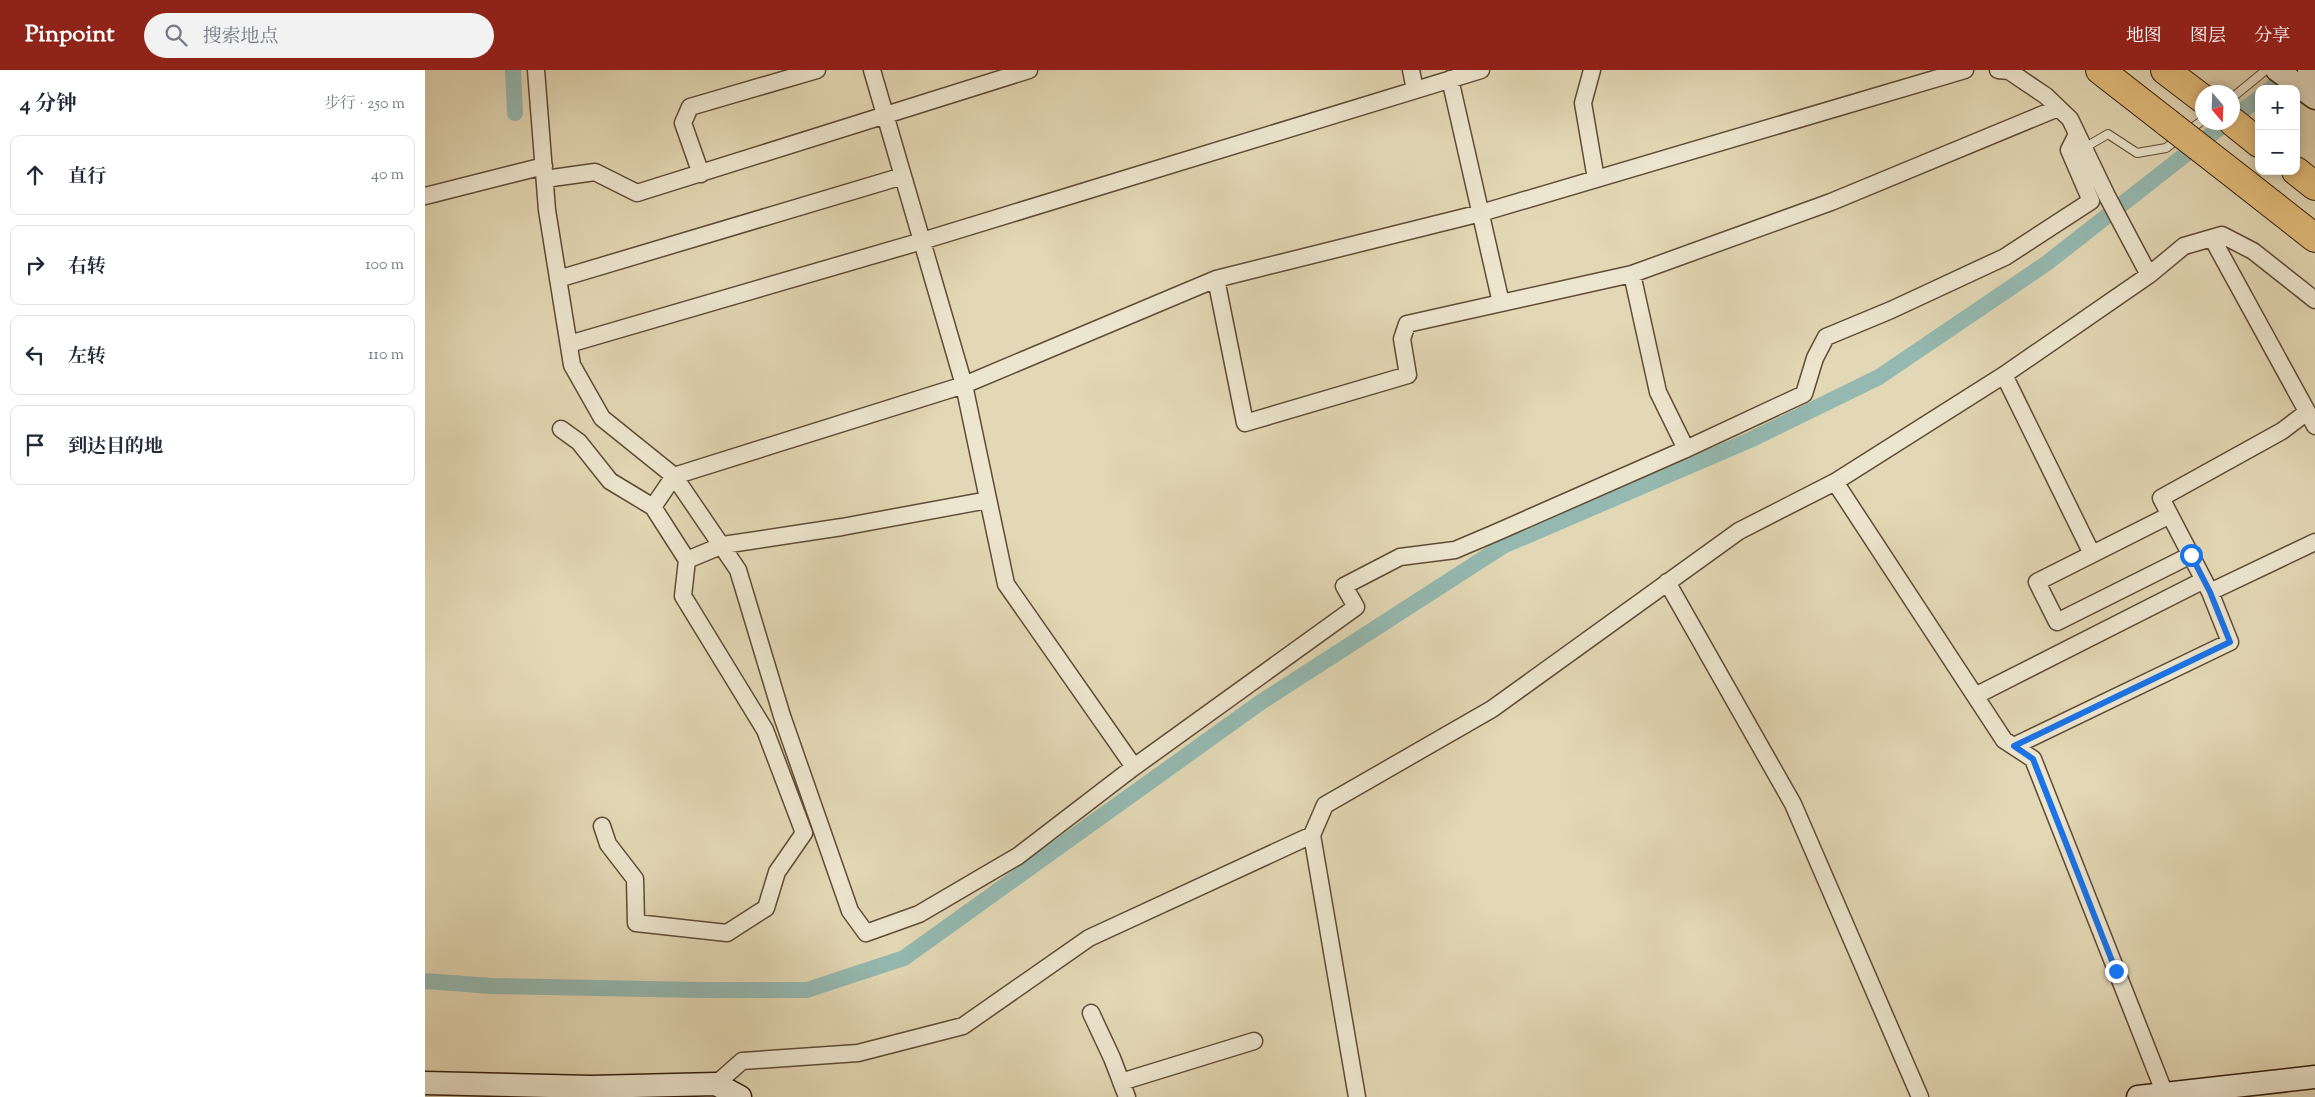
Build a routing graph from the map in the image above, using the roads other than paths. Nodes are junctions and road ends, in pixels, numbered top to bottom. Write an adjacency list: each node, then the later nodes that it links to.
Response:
1 (536, 70): 27 (street)
2 (817, 70): 28 (street)
3 (871, 70): 22 (street)
4 (1029, 70): 22 (street)
5 (1411, 70): 17 (street)
6 (1481, 70): 16 (street)
7 (1592, 70): 31 (street)
8 (1965, 70): 31 (street)
9 (2005, 70): 21 (street)
10 (2100, 70): 36 (highway, bridge)
11 (2165, 70): 19 (highway)
12 (2266, 70): 18 (lane)
13 (2277, 70): 20 (main road)
14 (2309, 70): 15 (main road)
15 (2315, 75)
16 (1450, 79): 17 (street); 34 (street)
17 (1415, 90): 37 (street)
18 (2240, 91)
19 (2195, 94)
20 (2315, 98)
21 (2058, 108): 26 (street); 38 (street)
22 (885, 116): 28 (street); 30 (street)
23 (2195, 126): 26 (lane)
24 (2240, 128): 25 (highway)
25 (2255, 140)
26 (2080, 141): 39 (street); 49 (street)
27 (544, 172): 28 (street); 33 (street); 40 (street)
28 (701, 174)
29 (2300, 175): 32 (highway)
30 (903, 176): 37 (street); 40 (street)
31 (1596, 179): 34 (street)
32 (2315, 186)
33 (425, 196)
34 (1481, 213): 41 (street); 43 (street)
35 (2212, 238): 39 (street); 42 (street); 47 (street)
36 (2315, 238)
37 (922, 241): 44 (street); 46 (street)
38 (1632, 274): 43 (street); 49 (street)
39 (2149, 275): 45 (street)
40 (559, 279): 44 (street)
41 (1216, 279): 43 (street); 46 (street)
42 (2315, 300)
43 (1501, 303)
44 (569, 344): 51 (street)
45 (2004, 375): 50 (street); 56 (street)
46 (964, 385): 51 (street); 52 (street)
47 (2311, 419): 53 (street)
48 (561, 429): 51 (street)
49 (1686, 449): 62 (street)
50 (1835, 482): 58 (street); 60 (street)
51 (664, 490): 55 (street); 55 (street)
52 (988, 500): 55 (street); 62 (street)
53 (2170, 515): 56 (street); 57 (street)
54 (2315, 542): 59 (street)
55 (705, 553): 62 (street); 63 (street)
56 (2092, 554): 57 (street)
57 (2191, 555): 59 (street)
58 (1667, 582): 64 (street); 74 (street)
59 (2207, 586): 60 (street); 61 (street)
60 (1975, 696): 61 (street)
61 (2014, 746): 71 (street)
62 (1134, 767)
63 (602, 826)
64 (1312, 835): 69 (street); 73 (street)
65 (1091, 1013): 70 (street)
66 (1254, 1041): 70 (street)
67 (2315, 1077): 71 (main road)
68 (425, 1083): 69 (main road)
69 (715, 1084): 72 (main road)
70 (1124, 1090)
71 (2166, 1096): 75 (main road)
72 (740, 1097)
73 (1357, 1097)
74 (1920, 1097)
75 (2138, 1097)

